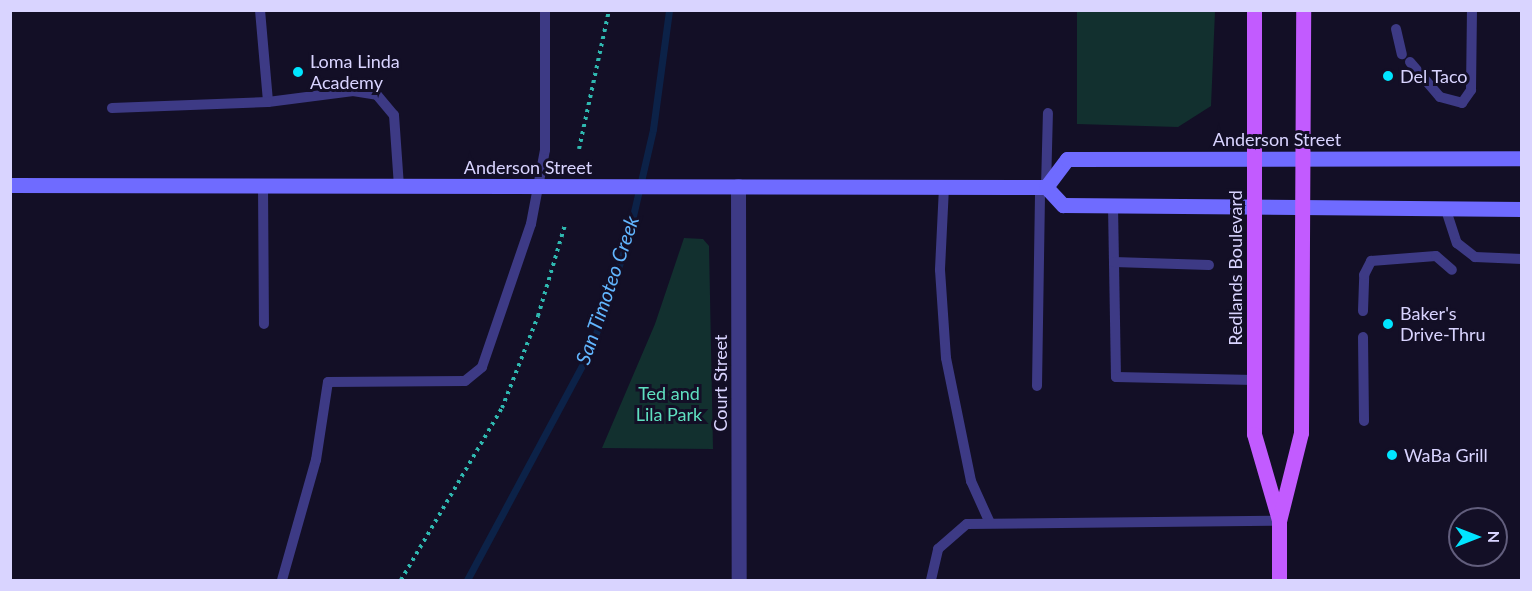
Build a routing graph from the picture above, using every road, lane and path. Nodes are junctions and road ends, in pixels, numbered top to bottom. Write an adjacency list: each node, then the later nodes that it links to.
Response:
1 (260, 10): 8 (lane)
2 (545, 10): 18 (lane)
3 (609, 10): 11 (path)
4 (1254, 10): 12 (main road, Redlands Boulevard)
5 (1302, 10): 13 (main road, Redlands Boulevard)
6 (1472, 10): 7 (lane)
7 (1396, 29)
8 (268, 102): 9 (lane); 17 (lane)
9 (112, 108)
10 (1048, 113): 21 (lane)
11 (579, 149)
12 (1254, 158): 13 (main road, Anderson Street); 21 (main road, Anderson Street); 23 (main road, Redlands Boulevard)
13 (1301, 158): 14 (main road, Anderson Street); 24 (main road, Redlands Boulevard)
14 (1521, 158)
15 (10, 185): 16 (main road, Anderson Street)
16 (263, 186): 17 (main road, Anderson Street); 33 (lane)
17 (399, 186): 18 (main road, Anderson Street)
18 (539, 186): 19 (main road, Anderson Street); 40 (lane)
19 (738, 186): 20 (main road, Anderson Street); 42 (street, Court Street)
20 (944, 187): 21 (main road, Anderson Street); 39 (lane)
21 (1043, 187): 22 (main road); 36 (lane)
22 (1113, 206): 23 (main road); 29 (lane)
23 (1254, 208): 24 (main road); 35 (main road, Redlands Boulevard)
24 (1301, 208): 26 (main road); 38 (main road, Redlands Boulevard)
25 (1521, 209): 26 (main road)
26 (1446, 210): 28 (lane)
27 (565, 225): 41 (path)
28 (1521, 259)
29 (1114, 262): 30 (lane); 35 (lane)
30 (1209, 265)
31 (1452, 270): 32 (lane)
32 (1363, 311)
33 (264, 324)
34 (1363, 337): 37 (lane)
35 (1254, 380): 38 (main road, Redlands Boulevard)
36 (1037, 386)
37 (1364, 421)
38 (1279, 521): 39 (lane); 44 (main road, Redlands Boulevard)
39 (990, 523): 43 (lane)
40 (282, 580)
41 (401, 580)
42 (739, 580)
43 (931, 580)
44 (1279, 580)

